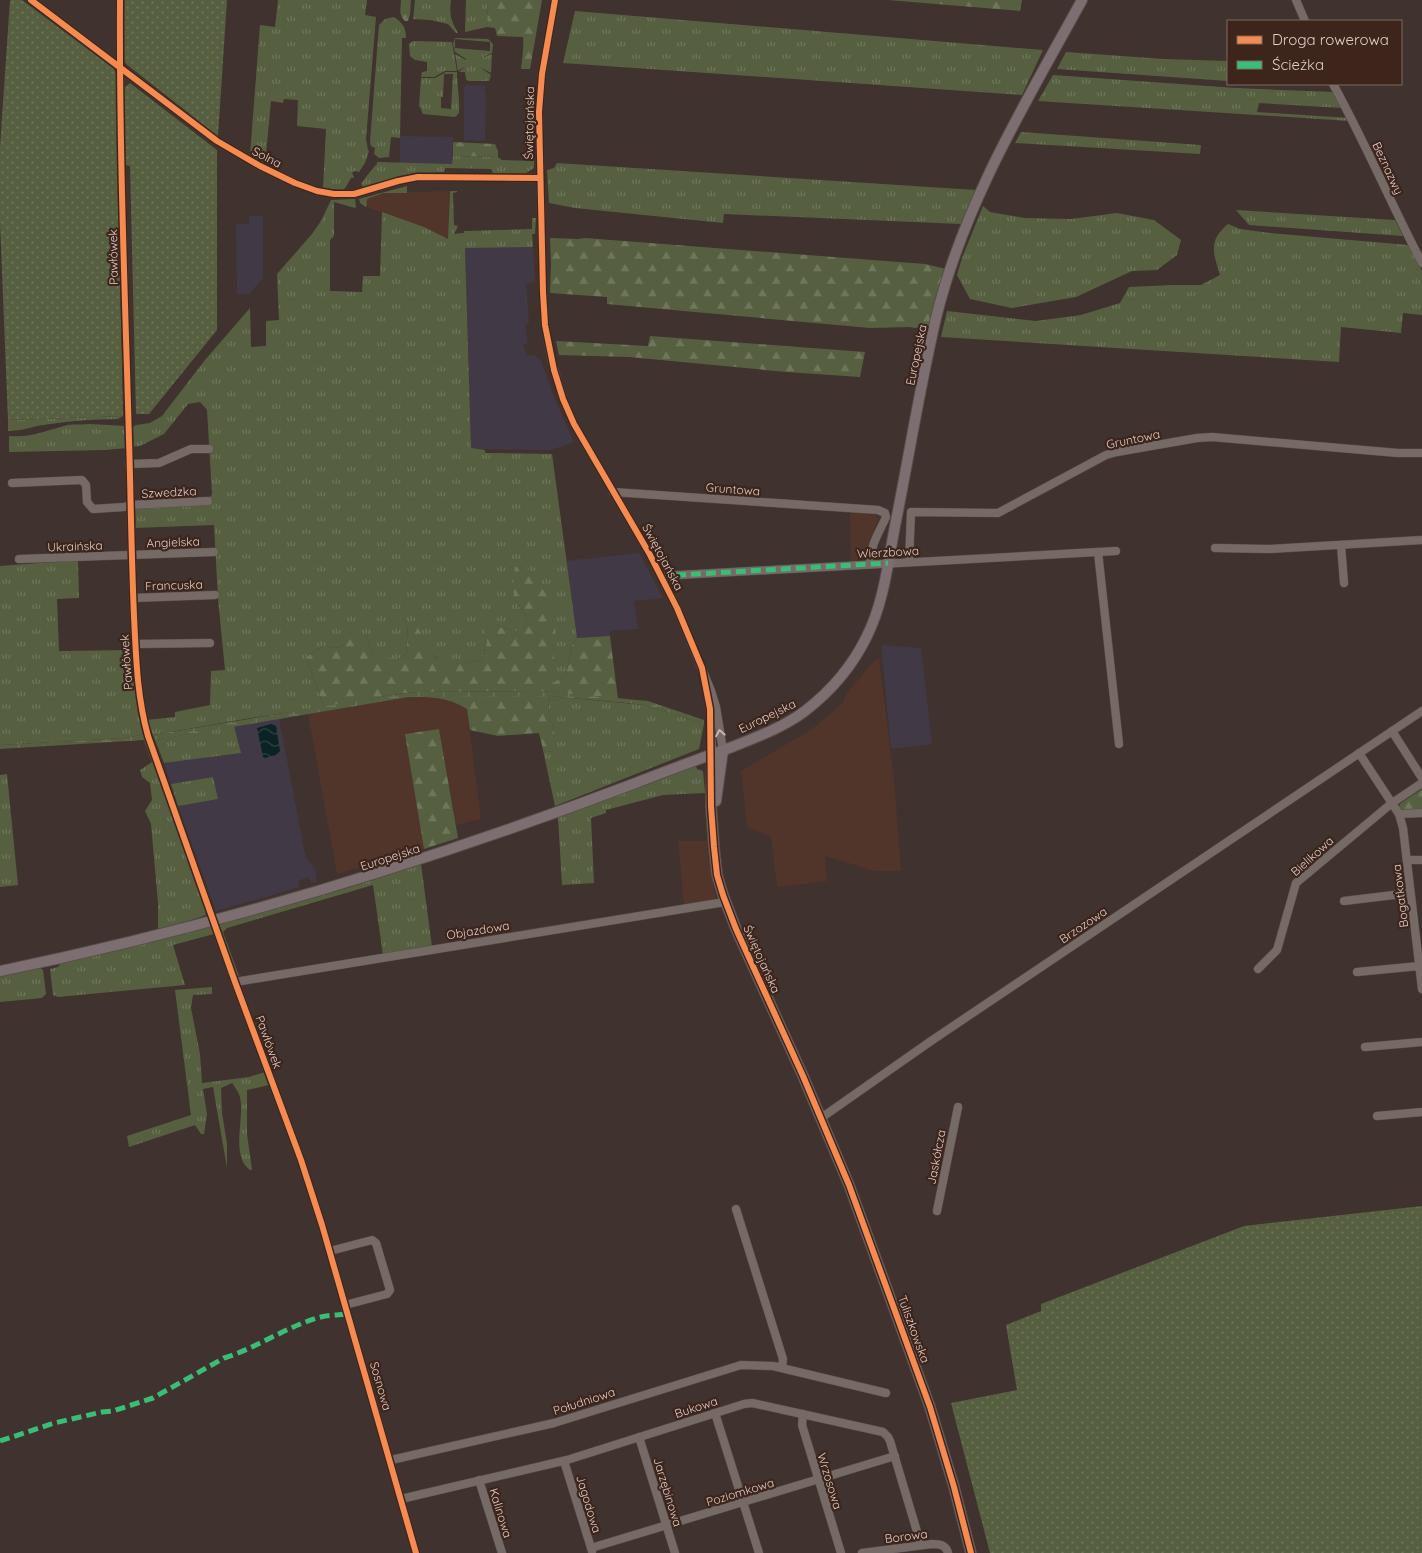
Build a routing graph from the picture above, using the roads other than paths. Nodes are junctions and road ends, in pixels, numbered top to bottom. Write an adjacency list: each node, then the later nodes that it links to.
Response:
1 (31, 0): 7 (street, Solna)
2 (120, 0): 7 (street, Pawłówek)
3 (556, 0): 9 (street, Świętojańska)
4 (1082, 0): 27 (main road, Europejska)
5 (1296, 0): 6 (street)
6 (1305, 20)
7 (120, 67): 9 (street, Solna); 13 (street, Pawłówek)
8 (1334, 85): 10 (street, Beznazwy)
9 (540, 178): 15 (street, Świętojańska)
10 (1422, 263)
11 (209, 449): 13 (street)
12 (1422, 453): 26 (street, Gruntowa)
13 (130, 464): 17 (street, Pawłówek)
14 (12, 483): 17 (street, Szwedzka)
15 (613, 492): 28 (street, Gruntowa); 29 (street, Świętojańska)
16 (208, 501): 17 (street, Szwedzka)
17 (131, 505): 24 (street, Pawłówek)
18 (1422, 540): 19 (street)
19 (1341, 545): 20 (street); 30 (street)
20 (1215, 548)
21 (1116, 551): 23 (street, Wierzbowa)
22 (214, 552): 24 (street, Angielska)
23 (1098, 552): 26 (street, Wierzbowa); 38 (street)
24 (132, 555): 25 (street, Ukraińska); 32 (street, Pawłówek)
25 (19, 559)
26 (909, 562): 27 (street, Wierzbowa)
27 (888, 563): 28 (street, Wierzbowa); 39 (main road, Europejska)
28 (870, 564): 29 (street, Wierzbowa)
29 (661, 576): 35 (street, Świętojańska)
30 (1344, 583)
31 (215, 595): 32 (street, Francuska)
32 (134, 598): 34 (street, Pawłówek)
33 (210, 643): 34 (street)
34 (135, 644): 53 (street, Pawłówek)
35 (704, 674): 39 (street, Świętojańska, one-way to 35); 41 (street, Świętojańska)
36 (1422, 710): 37 (street, Brzozowa)
37 (1392, 731): 40 (street, Brzozowa); 42 (street)
38 (1119, 744)
39 (723, 750): 41 (main road, Europejska); 46 (main road, Świętojańska)
40 (1359, 753): 44 (street); 65 (street, Brzozowa)
41 (712, 754): 46 (main road, Świętojańska); 53 (main road, Europejska)
42 (1422, 778)
43 (1422, 783): 44 (street, Bielikowa)
44 (1392, 804): 47 (street, Bogatkowa); 55 (street, Bielikowa)
45 (1422, 813): 47 (street)
46 (713, 814): 52 (main road, Świętojańska)
47 (1399, 814): 48 (street, Bogatkowa)
48 (1407, 860): 49 (street); 50 (street, Bogatkowa)
49 (1422, 860)
50 (1410, 893): 51 (street); 54 (street, Bogatkowa)
51 (1344, 901)
52 (725, 902): 58 (street, Objazdowa); 65 (main road, Świętojańska)
53 (214, 921): 56 (main road, Europejska); 58 (street, Pawłówek)
54 (1419, 966): 57 (street); 59 (street, Bogatkowa)
55 (1258, 969)
56 (0, 971)
57 (1357, 972)
58 (235, 982): 68 (street, Pawłówek)
59 (1422, 989)
60 (1422, 1042): 61 (street)
61 (1365, 1048)
62 (958, 1107): 67 (street, Jaskółcza)
63 (1422, 1112): 64 (street)
64 (1377, 1116)
65 (821, 1118): 93 (main road, Tuliszkowska)
66 (736, 1209): 71 (street)
67 (937, 1211)
68 (322, 1225): 69 (street, Sosnowa)
69 (330, 1251): 70 (street, Sosnowa); 70 (street)
70 (345, 1305): 77 (street, Sosnowa)
71 (782, 1368): 72 (street, Południowa); 77 (street, Południowa)
72 (886, 1393)
73 (715, 1413): 74 (street, Bukowa); 75 (street, Bukowa); 82 (street)
74 (803, 1414): 76 (street, Bukowa); 80 (street, Wrzosowa)
75 (639, 1438): 78 (street, Bukowa); 83 (street, Jarzębinowa)
76 (895, 1456): 80 (street, Poziomkowa); 84 (street, Bukowa)
77 (391, 1460): 81 (street, Sosnowa)
78 (564, 1461): 79 (street, Bukowa); 85 (street, Jagodowa)
79 (479, 1480): 81 (street, Bukowa); 87 (street, Kalinowa)
80 (818, 1480): 82 (street, Poziomkowa); 90 (street, Wrzosowa)
81 (401, 1499): 86 (street, Sosnowa)
82 (743, 1502): 83 (street, Poziomkowa); 89 (street)
83 (667, 1525): 85 (street, Poziomkowa); 88 (street, Jarzębinowa)
84 (921, 1545): 91 (street, Borowa); 92 (street, Borowa)
85 (592, 1551)
86 (416, 1553)
87 (502, 1553)
88 (675, 1553)
89 (758, 1553)
90 (841, 1553)
91 (862, 1553)
92 (948, 1553)
93 (971, 1553)

